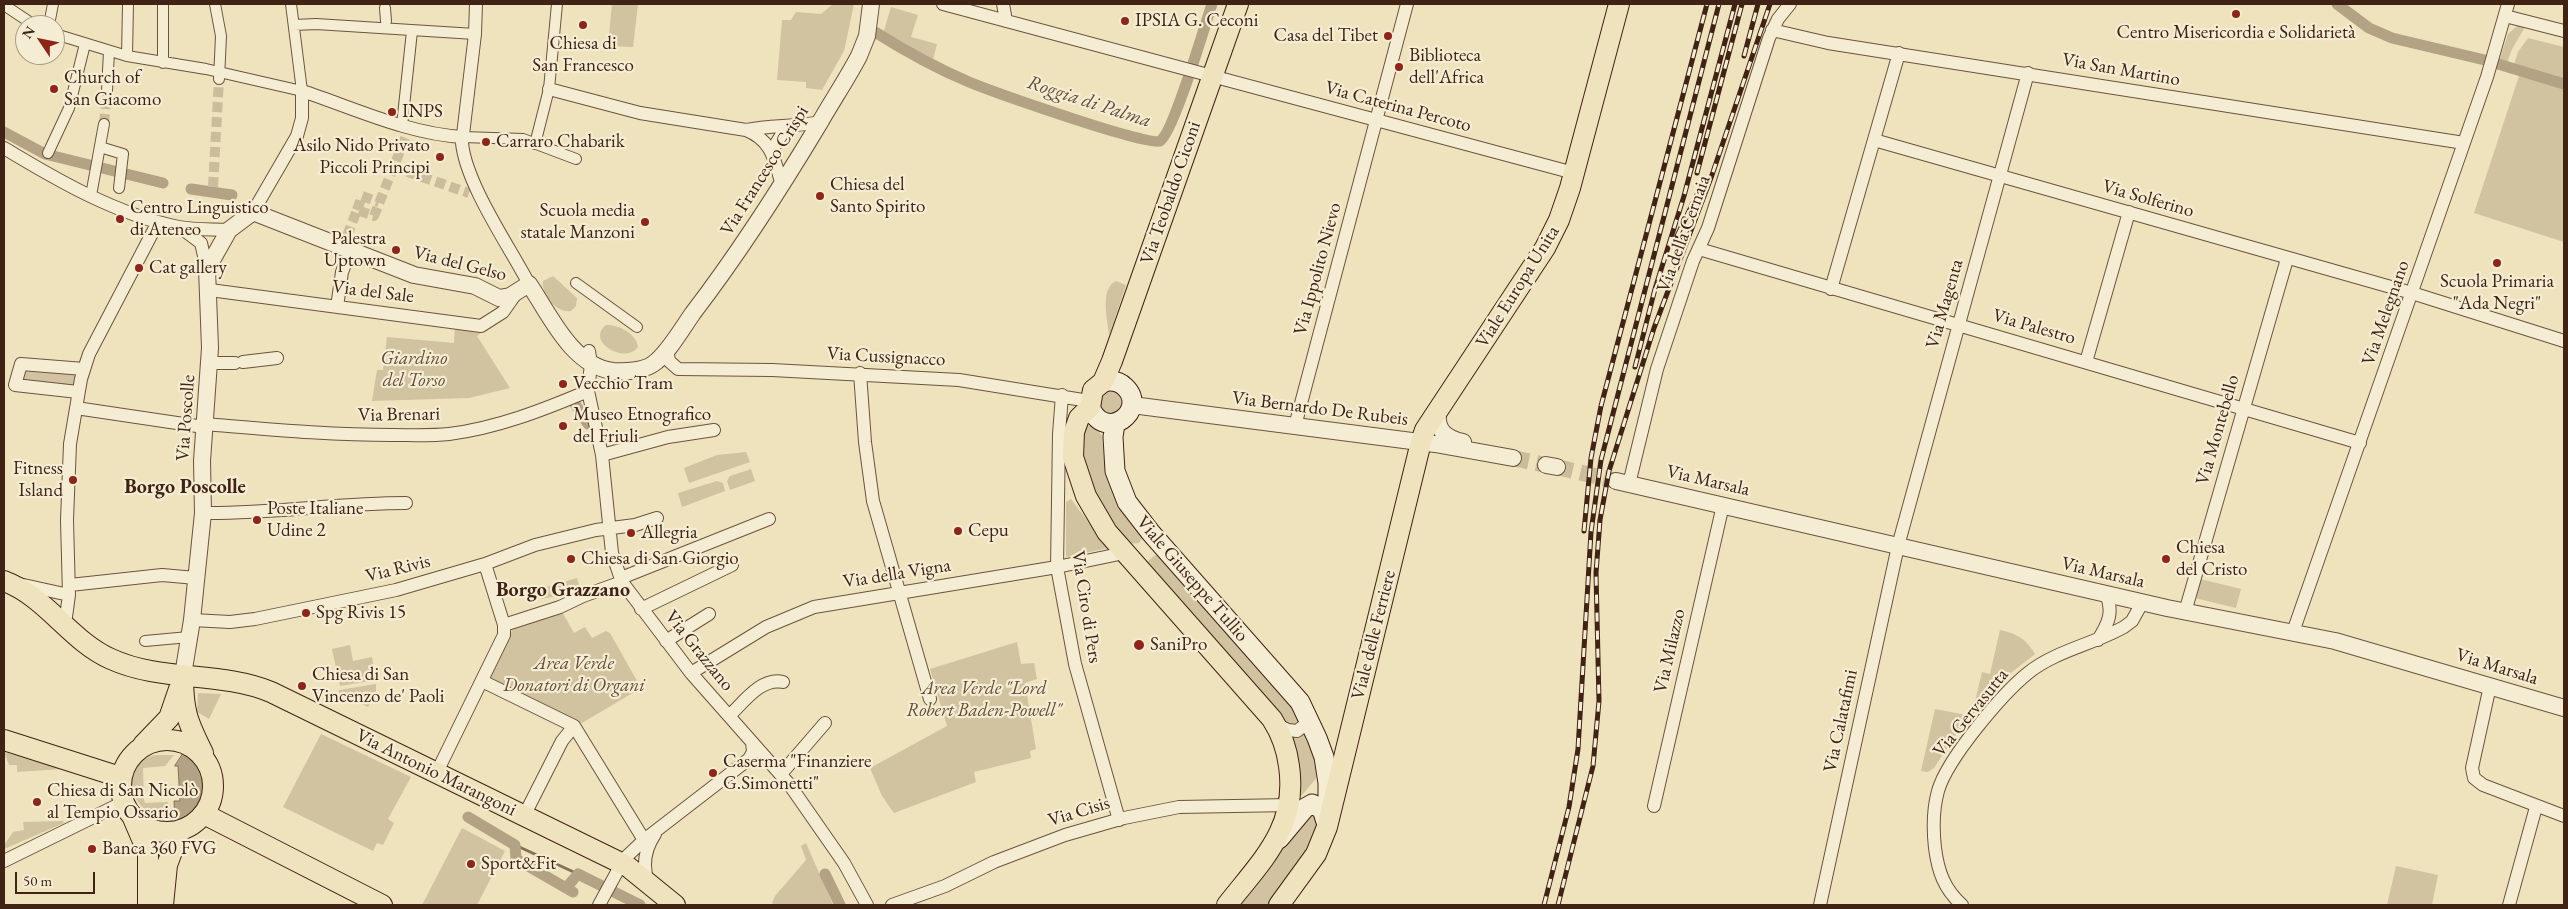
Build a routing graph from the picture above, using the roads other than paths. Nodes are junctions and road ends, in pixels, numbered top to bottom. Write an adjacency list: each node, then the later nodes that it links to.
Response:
1 (128, 4): 29 (street)
2 (163, 4): 30 (street)
3 (215, 4): 33 (street)
4 (291, 4): 20 (street)
5 (476, 4): 24 (street)
6 (557, 4): 34 (street)
7 (871, 4): 38 (street, Via Francesco Crispi)
8 (943, 4): 18 (street, Via Caterina Percoto)
9 (1003, 4): 18 (street)
10 (1238, 4): 32 (main road, Via Teobaldo Ciconi)
11 (1407, 4): 37 (street, Via Ippolito Nievo)
12 (1619, 4): 53 (main road, Viale Europa Unita)
13 (1790, 4): 21 (street, Via della Cernaia)
14 (4, 5): 17 (street)
15 (385, 8): 19 (street)
16 (2506, 10): 22 (street); 47 (street, Via Melegnano)
17 (19, 15)
18 (1006, 21): 32 (street, Via Caterina Percoto)
19 (386, 22)
20 (294, 25): 23 (street); 36 (street)
21 (1772, 30): 28 (street, Via San Martino); 63 (street, Via della Cernaia)
22 (2564, 30)
23 (412, 31): 24 (street); 40 (street)
24 (475, 34): 44 (street)
25 (65, 37): 26 (street)
26 (85, 44): 27 (street); 51 (street)
27 (108, 51): 29 (street); 35 (street)
28 (1899, 52): 31 (street, Via San Martino); 45 (street)
29 (127, 56): 30 (street)
30 (163, 63): 33 (street)
31 (2028, 73): 47 (street, Via San Martino); 54 (street, Via Magenta)
32 (1205, 74): 37 (street, Via Caterina Percoto); 86 (main road, Via Teobaldo Ciconi)
33 (220, 76): 36 (street)
34 (550, 89): 43 (street); 46 (street)
35 (107, 91)
36 (302, 91): 40 (street); 58 (street)
37 (1377, 121): 53 (street, Via Caterina Percoto); 98 (street, Via Ippolito Nievo)
38 (820, 122): 42 (street); 56 (street, Via Francesco Crispi)
39 (104, 124): 48 (street)
40 (402, 125): 44 (street)
41 (771, 126): 42 (street); 43 (street); 50 (street)
42 (787, 126): 50 (street)
43 (746, 130): 50 (street)
44 (463, 137): 46 (street); 68 (street)
45 (1874, 140): 54 (street, Via Solferino); 69 (street)
46 (535, 144): 52 (street)
47 (2464, 144): 71 (street, Via Melegnano)
48 (100, 147): 55 (street); 57 (street)
49 (4, 148): 60 (street)
50 (770, 148): 56 (street)
51 (48, 153)
52 (576, 159)
53 (1574, 173): 95 (main road, Viale Europa Unita)
54 (2000, 176): 59 (street, Via Solferino); 73 (street, Via Magenta)
55 (120, 183)
56 (782, 185): 76 (street, Via Francesco Crispi)
57 (92, 190)
58 (253, 212): 62 (street); 64 (street, Via del Gelso); 70 (street)
59 (2129, 212): 65 (street, Via Solferino); 79 (street)
60 (158, 222): 61 (street); 83 (street)
61 (181, 228): 62 (street); 66 (street)
62 (229, 230): 66 (street)
63 (1699, 249): 69 (street, Via Palestro); 103 (street, Via della Cernaia)
64 (350, 251): 68 (street, Via del Gelso); 72 (street)
65 (2287, 259): 71 (street, Via Solferino); 93 (street, Via Montebello)
66 (207, 269): 70 (street, Via Poscolle)
67 (576, 283): 74 (street)
68 (523, 288): 72 (street, Via del Sale); 78 (street)
69 (1831, 289): 73 (street, Via Palestro)
70 (210, 290): 72 (street, Via del Sale); 80 (street, Via Poscolle)
71 (2412, 293): 75 (street, Via Solferino); 101 (street, Via Melegnano)
72 (337, 307)
73 (1958, 325): 79 (street, Via Palestro); 110 (street, Via Magenta)
74 (637, 327)
75 (2564, 341)
76 (667, 348): 78 (street); 81 (street); 82 (street)
77 (277, 358): 80 (street)
78 (590, 358): 84 (street); 88 (street, Via Grazzano)
79 (2086, 362): 93 (street, Via Palestro)
80 (209, 363): 97 (street, Via Poscolle)
81 (641, 369): 82 (street, Via Cussignacco); 84 (street)
82 (678, 369): 85 (street, Via Cussignacco)
83 (84, 370): 87 (street); 89 (street)
84 (608, 370): 88 (street)
85 (860, 373): 90 (street, Via Cussignacco); 119 (street)
86 (1103, 382): 91 (main road); 92 (main road)
87 (9, 386): 89 (street)
88 (588, 388): 97 (street, Via Brenari); 102 (street, Via Grazzano)
89 (78, 392): 94 (street)
90 (1062, 395): 91 (street, Via Cussignacco); 114 (street, Via Ciro di Pers)
91 (1089, 404): 96 (main road); 111 (main road, Viale Giuseppe Tullio)
92 (1132, 405): 96 (main road); 98 (street, Via Bernardo De Rubeis)
93 (2244, 407): 101 (street, Via Palestro); 123 (street, Via Montebello)
94 (76, 408): 97 (street, Via Brenari); 118 (street)
95 (1438, 412): 100 (main road, Viale Europa Unita); 100 (street, Via Bernardo De Rubeis)
96 (1115, 423): 141 (main road, Viale Giuseppe Tullio)
97 (205, 424): 106 (street, Via Poscolle)
98 (1295, 426): 100 (street, Via Bernardo De Rubeis)
99 (714, 430): 102 (street)
100 (1421, 442): 161 (main road, Viale delle Ferriere)
101 (2360, 443): 128 (street, Via Melegnano)
102 (602, 455): 109 (street, Via Grazzano)
103 (1623, 483): 105 (street, Via Marsala)
104 (406, 503): 106 (street)
105 (1723, 505): 110 (street, Via Marsala); 154 (street, Via Milazzo)
106 (203, 512): 115 (street, Via Poscolle)
107 (657, 518): 109 (street, Via Rivis)
108 (769, 519): 116 (street)
109 (608, 529): 112 (street, Via Rivis); 116 (street, Via Grazzano)
110 (1898, 546): 120 (street, Via Marsala); 180 (street, Via Calatafimi)
111 (1124, 553): 114 (street, Via della Vigna); 143 (main road, Viale Giuseppe Tullio)
112 (486, 564): 125 (street, Via Rivis); 127 (street)
113 (732, 565): 122 (street)
114 (1057, 566): 119 (street, Via della Vigna); 160 (street, Via Ciro di Pers)
115 (196, 578): 118 (street); 125 (street, Via Poscolle)
116 (621, 580): 122 (street, Via Grazzano); 127 (street)
117 (6, 582): 118 (street); 126 (main road, Via Antonio Marangoni)
118 (69, 590): 126 (street)
119 (900, 593): 133 (street, Via della Vigna); 138 (street)
120 (2106, 594): 121 (street, Via Marsala); 130 (street)
121 (2142, 603): 123 (street, Via Marsala); 130 (street, Via Gervasutta)
122 (641, 609): 132 (street, Via Grazzano)
123 (2185, 612): 128 (street, Via Marsala)
124 (709, 614): 132 (street)
125 (192, 620): 129 (street, Via Poscolle)
126 (65, 624): 134 (main road, Via Antonio Marangoni)
127 (504, 625): 135 (street)
128 (2293, 632): 137 (street, Via Marsala)
129 (189, 637): 131 (street); 134 (street, Via Poscolle)
130 (2098, 640): 181 (street, Via Gervasutta)
131 (145, 641)
132 (666, 641): 133 (street, Via Grazzano)
133 (691, 673): 140 (street, Via Grazzano)
134 (183, 675): 147 (main road); 148 (main road); 149 (main road, Via Antonio Marangoni)
135 (482, 681): 144 (street); 149 (street)
136 (783, 682): 140 (street)
137 (2490, 686): 139 (street, Via Marsala); 156 (street)
138 (930, 699)
139 (2564, 708)
140 (729, 716): 146 (street, Via Grazzano)
141 (1308, 718): 143 (street); 151 (main road, Viale Giuseppe Tullio)
142 (824, 724): 150 (street)
143 (1276, 724): 153 (main road, Viale Giuseppe Tullio)
144 (574, 726): 158 (street); 164 (street)
145 (4, 740): 152 (main road)
146 (752, 742): 150 (street, Via Grazzano); 162 (street)
147 (136, 752): 148 (main road); 152 (main road)
148 (209, 766): 157 (main road)
149 (436, 774): 158 (main road, Via Antonio Marangoni)
150 (781, 774): 176 (street, Via Grazzano)
151 (1328, 775): 161 (main road, Viale delle Ferriere)
152 (120, 777): 155 (main road)
153 (1290, 805): 160 (street, Via Cisis); 165 (main road)
154 (1654, 806)
155 (126, 807): 163 (main road); 166 (street); 169 (main road)
156 (2536, 807): 159 (street); 182 (street)
157 (204, 814): 163 (main road); 173 (main road)
158 (524, 816): 167 (main road, Via Antonio Marangoni)
159 (2564, 816)
160 (1119, 820): 177 (street, Via Cisis)
161 (1327, 827): 165 (main road); 179 (main road, Viale delle Ferriere)
162 (657, 829): 164 (street); 168 (street)
163 (180, 830): 172 (main road)
164 (644, 840): 167 (street)
165 (1272, 848): 178 (main road)
166 (4, 861)
167 (617, 871): 168 (main road, Via Antonio Marangoni); 174 (street)
168 (648, 882): 175 (main road, Via Antonio Marangoni)
169 (149, 884): 170 (street); 171 (main road)
170 (139, 905)
171 (148, 905)
172 (163, 905)
173 (382, 905)
174 (599, 905)
175 (675, 905)
176 (867, 905)
177 (892, 905)
178 (1227, 905)
179 (1279, 905)
180 (1820, 905)
181 (1962, 905)
182 (2510, 905)

